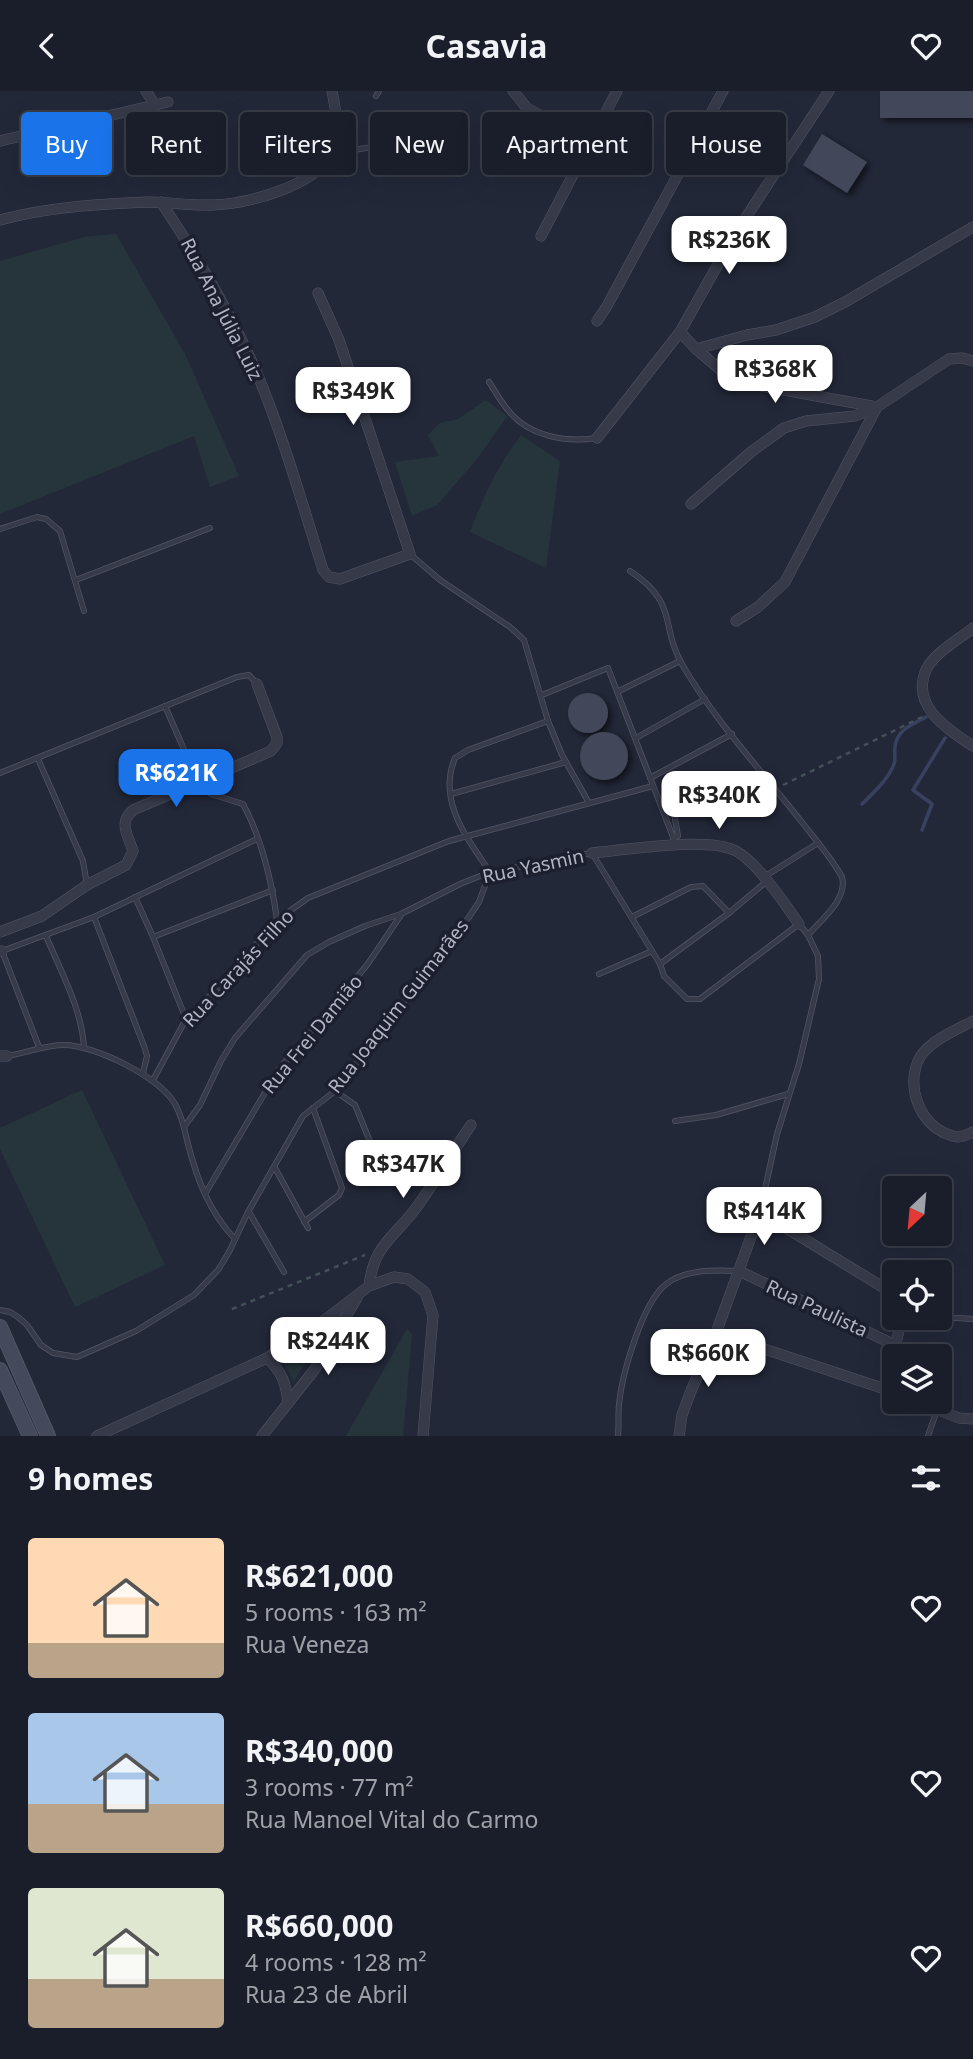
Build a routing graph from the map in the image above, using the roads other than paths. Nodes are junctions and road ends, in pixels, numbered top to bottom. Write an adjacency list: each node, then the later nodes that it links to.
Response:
1 (146, 91): 8 (street)
2 (332, 91): 9 (street)
3 (513, 91): 10 (street)
4 (617, 91): 11 (street)
5 (723, 91): 20 (street)
6 (830, 91): 21 (street)
7 (169, 101): 8 (street)
8 (155, 105): 12 (street)
9 (335, 112)
10 (534, 112)
11 (605, 112)
12 (0, 141)
13 (309, 175): 15 (street)
14 (572, 175): 18 (street)
15 (162, 202): 16 (street); 30 (street, Rua Ana Júlia Luiz)
16 (0, 220)
17 (973, 227): 22 (street)
18 (541, 236)
19 (318, 293): 30 (street)
20 (597, 321)
21 (680, 332): 22 (street); 26 (street)
22 (696, 349): 25 (street)
23 (973, 361): 25 (street)
24 (489, 382): 26 (lane)
25 (877, 407): 27 (street); 34 (street)
26 (597, 438)
27 (691, 504)
28 (210, 528): 32 (lane)
29 (0, 529): 32 (lane)
30 (410, 554): 39 (lane)
31 (630, 571): 36 (lane)
32 (76, 580): 33 (lane)
33 (84, 611)
34 (736, 621)
35 (973, 628): 45 (street)
36 (680, 661): 38 (lane); 40 (lane)
37 (257, 684): 41 (lane); 50 (street)
38 (619, 691): 39 (lane); 44 (lane)
39 (542, 695): 42 (lane)
40 (705, 699): 43 (lane); 44 (lane)
41 (166, 706): 46 (lane); 50 (lane)
42 (548, 721): 47 (lane); 53 (lane)
43 (732, 734): 49 (lane); 52 (lane)
44 (636, 738): 49 (lane)
45 (973, 746)
46 (38, 759): 48 (lane); 62 (lane)
47 (566, 762): 53 (lane); 54 (lane)
48 (0, 773)
49 (650, 778): 51 (lane)
50 (199, 784): 56 (lane); 62 (street)
51 (653, 786): 54 (lane, Rua Carajás Filho); 57 (lane)
52 (775, 789): 57 (lane); 58 (lane)
53 (451, 794): 55 (lane)
54 (589, 803): 55 (lane, Rua Carajás Filho)
55 (466, 838): 60 (lane); 69 (lane, Rua Carajás Filho)
56 (257, 839): 63 (lane); 64 (lane)
57 (675, 841): 59 (street); 61 (street)
58 (818, 843): 61 (lane); 72 (lane)
59 (592, 853): 60 (lane, Rua Yasmin); 68 (lane, Rua Yasmin)
60 (490, 871): 66 (lane, Rua Yasmin); 86 (lane, Rua Joaquim Guimarães)
61 (765, 880): 65 (lane); 70 (street)
62 (87, 885): 71 (street)
63 (273, 890): 69 (lane); 74 (lane)
64 (135, 897): 67 (lane); 74 (lane)
65 (729, 913): 68 (lane); 77 (lane)
66 (401, 914): 91 (lane, Rua Yasmin); 95 (lane, Rua Frei Damião)
67 (94, 917): 73 (lane); 84 (lane)
68 (632, 917): 76 (lane, Rua Yasmin)
69 (277, 920): 79 (lane, Rua Carajás Filho)
70 (799, 924): 72 (lane); 77 (lane, Rua Yasmin)
71 (0, 932)
72 (808, 935): 87 (lane)
73 (46, 936): 75 (lane); 82 (lane)
74 (153, 937): 79 (lane)
75 (1, 951): 81 (lane)
76 (652, 951): 77 (lane, Rua Yasmin); 78 (lane)
77 (660, 964)
78 (599, 974)
79 (186, 1019): 85 (lane, Rua Carajás Filho)
80 (973, 1021): 92 (street)
81 (39, 1047): 82 (lane); 83 (lane)
82 (84, 1048): 84 (lane)
83 (4, 1056)
84 (143, 1073): 85 (lane)
85 (153, 1080): 91 (lane)
86 (335, 1091): 88 (lane, Rua Joaquim Guimarães); 93 (lane)
87 (789, 1094): 89 (lane); 97 (lane)
88 (313, 1108): 94 (lane, Rua Joaquim Guimarães); 98 (lane)
89 (675, 1121)
90 (471, 1125): 103 (street)
91 (184, 1126): 95 (lane)
92 (973, 1132)
93 (376, 1156)
94 (275, 1167): 96 (lane, Rua Joaquim Guimarães); 98 (lane)
95 (205, 1194): 100 (lane)
96 (248, 1212): 100 (lane, Rua Joaquim Guimarães); 102 (lane)
97 (761, 1212): 101 (street); 104 (street)
98 (304, 1222): 99 (lane)
99 (307, 1228)
100 (235, 1239): 106 (lane, Rua Joaquim Guimarães)
101 (739, 1271): 110 (street); 111 (street, Rua Paulista); 126 (lane)
102 (284, 1272)
103 (369, 1286): 105 (street); 125 (street)
104 (882, 1287)
105 (351, 1304): 112 (street); 116 (street)
106 (0, 1310)
107 (952, 1318): 108 (lane)
108 (973, 1319)
109 (0, 1327): 113 (street)
110 (716, 1333): 115 (street); 120 (street)
111 (893, 1344)
112 (267, 1358): 116 (street); 123 (street)
113 (16, 1364): 114 (lane); 122 (street)
114 (0, 1370): 121 (street)
115 (882, 1388)
116 (288, 1403): 124 (street)
117 (935, 1414): 129 (lane)
118 (949, 1414): 119 (street)
119 (973, 1419)
120 (681, 1420): 127 (street); 128 (lane)
121 (30, 1436)
122 (48, 1436)
123 (97, 1436)
124 (262, 1436)
125 (423, 1436)
126 (618, 1436)
127 (679, 1436)
128 (687, 1436)
129 (928, 1436)

